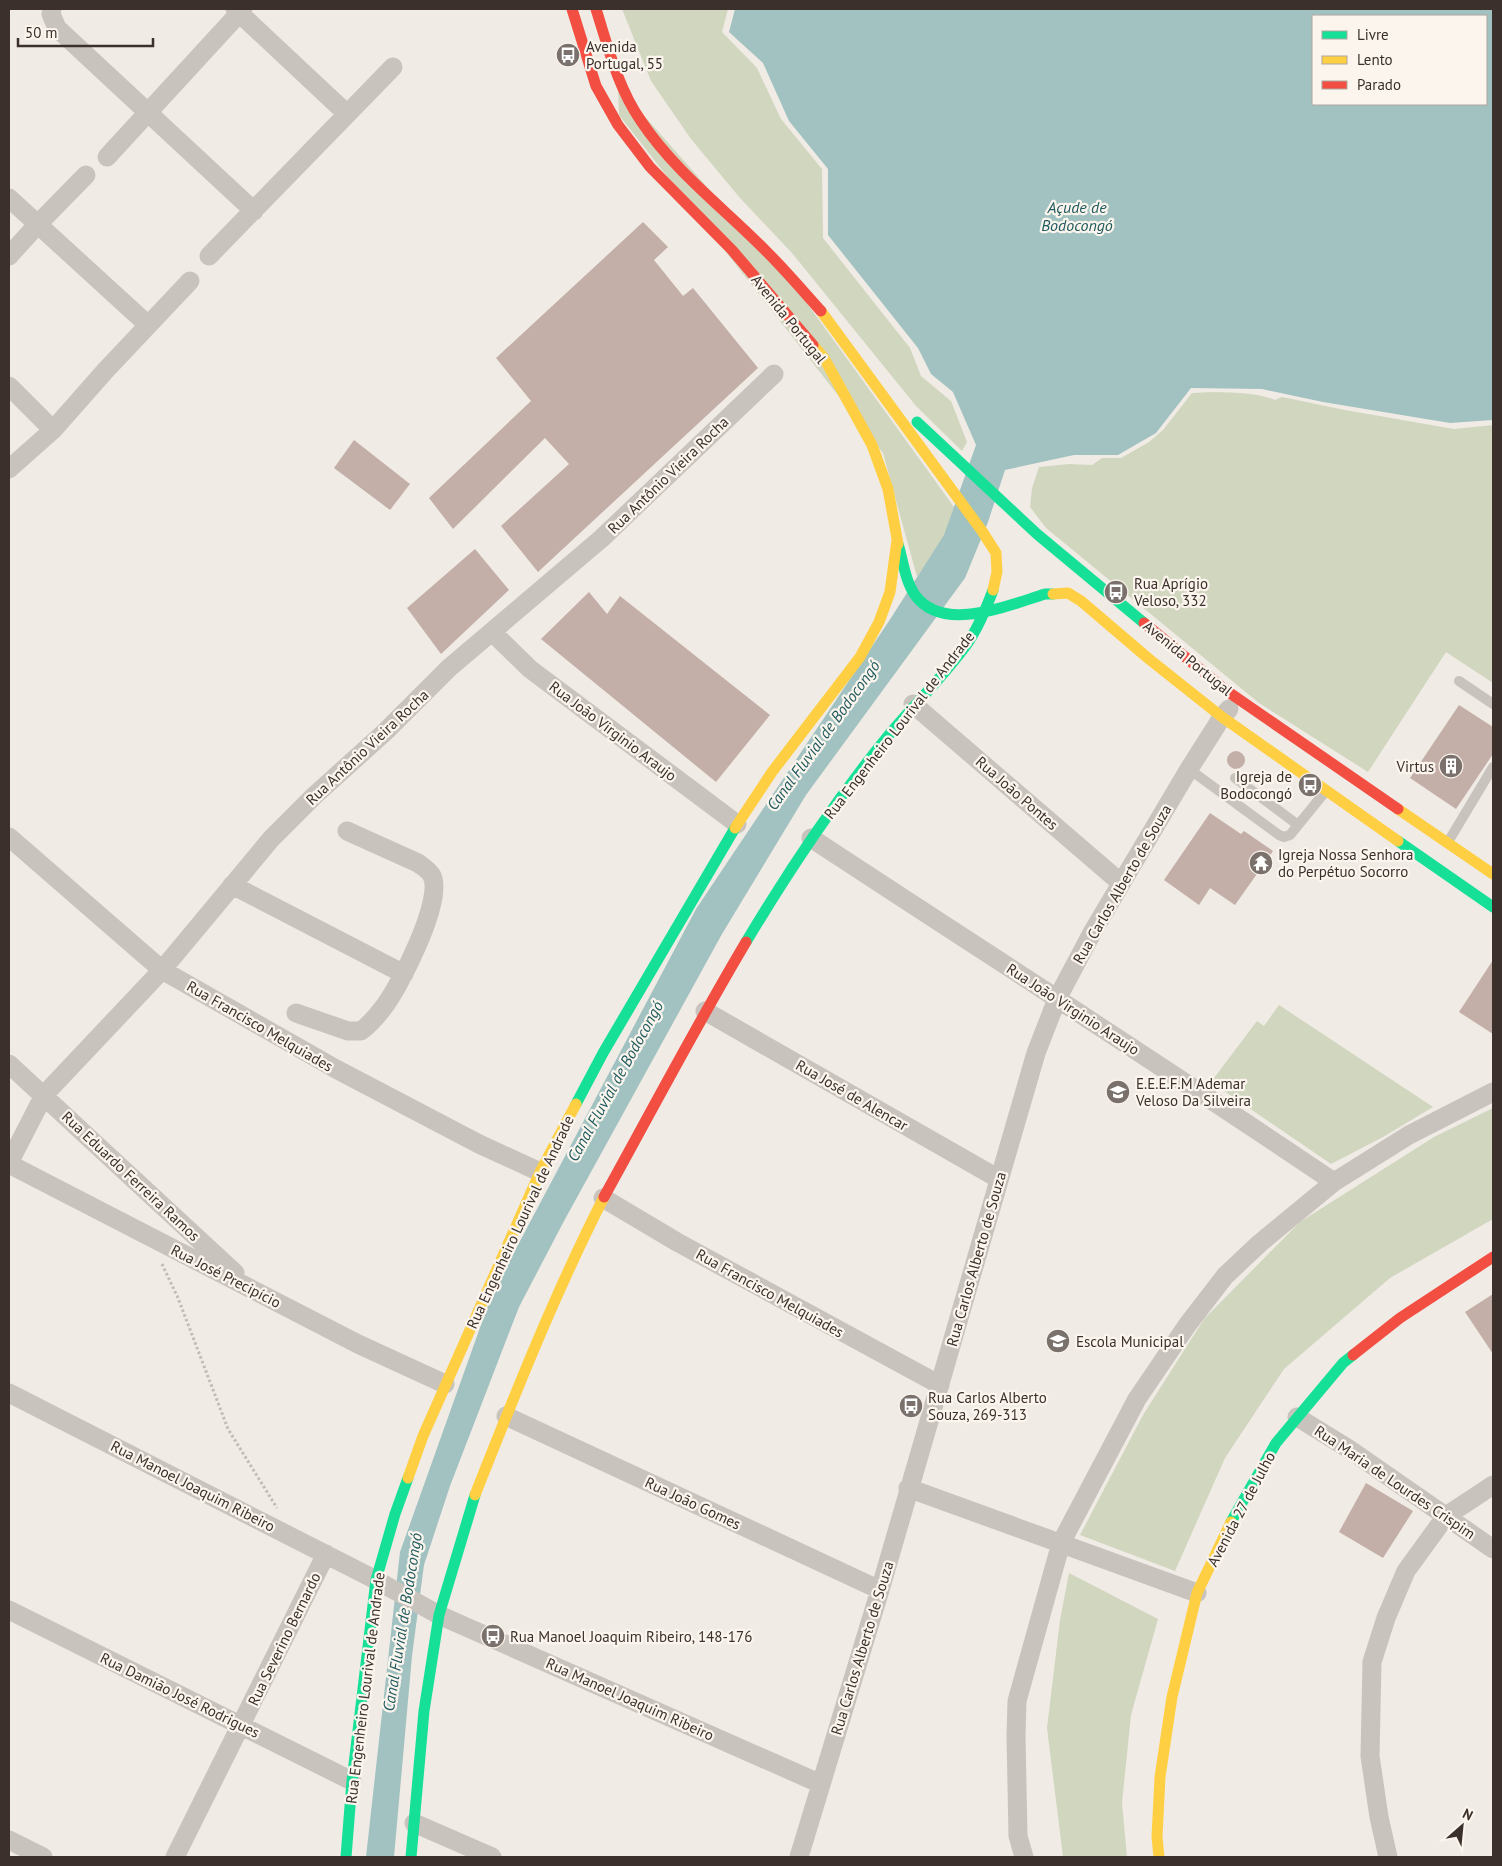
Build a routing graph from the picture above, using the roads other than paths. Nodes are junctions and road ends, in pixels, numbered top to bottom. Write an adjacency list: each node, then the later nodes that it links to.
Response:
1 (52, 9): 6 (street)
2 (572, 9): 22 (main road, Avenida Portugal)
3 (596, 9): 17 (main road, Avenida Portugal)
4 (239, 10): 6 (street); 7 (street)
5 (393, 67): 7 (street)
6 (149, 112): 8 (street); 11 (street)
7 (346, 113): 11 (street)
8 (107, 157)
9 (86, 175): 12 (street)
10 (9, 198): 12 (street)
11 (254, 211): 14 (street)
12 (38, 224): 13 (street); 16 (street)
13 (9, 256)
14 (209, 256)
15 (190, 281): 16 (street)
16 (148, 325): 20 (street)
17 (846, 345): 23 (main road, Avenida Portugal); 26 (main road, Avenida Portugal)
18 (774, 374): 24 (street, Rua Antônio Vieira Rocha)
19 (9, 386): 20 (street)
20 (53, 430): 21 (street)
21 (9, 469)
22 (897, 540): 23 (main road, Avenida Portugal); 34 (main road, Rua Engenheiro Lourival de Andrade)
23 (985, 612): 27 (main road, Rua Engenheiro Lourival de Andrade); 29 (main road, Avenida Portugal)
24 (493, 633): 34 (street, Rua João Virginio Araujo); 42 (street, Rua Antônio Vieira Rocha)
25 (1459, 681): 28 (lane)
26 (1239, 699): 29 (street, Rua Carlos Alberto de Souza); 39 (main road, Avenida Portugal)
27 (914, 704): 38 (main road, Rua Engenheiro Lourival de Andrade); 41 (street, Rua João Pontes)
28 (1493, 704)
29 (1222, 717): 31 (street, Rua Carlos Alberto de Souza); 33 (main road, Avenida Portugal)
30 (1493, 767): 39 (lane)
31 (1189, 769): 35 (lane); 41 (street, Rua Carlos Alberto de Souza)
32 (1235, 778): 35 (lane)
33 (1326, 791): 35 (lane); 43 (main road, Avenida Portugal)
34 (737, 824): 53 (main road, Rua Engenheiro Lourival de Andrade)
35 (1298, 825)
36 (347, 831): 45 (street)
37 (9, 837): 44 (street, Rua Francisco Melquiades)
38 (811, 838): 46 (street, Rua João Virginio Araujo); 47 (main road, Rua Engenheiro Lourival de Andrade)
39 (1447, 842): 40 (main road, Avenida Portugal)
40 (1493, 874)
41 (1121, 882): 46 (street, Rua Carlos Alberto de Souza)
42 (232, 885): 44 (street, Rua Antônio Vieira Rocha); 45 (street)
43 (1493, 907)
44 (162, 970): 51 (street, Rua Antônio Vieira Rocha); 53 (street, Rua Francisco Melquiades)
45 (404, 974): 48 (street)
46 (1057, 999): 54 (street, Rua Carlos Alberto de Souza); 55 (street, Rua João Virginio Araujo)
47 (705, 1011): 54 (street, Rua José de Alencar); 56 (main road, Rua Engenheiro Lourival de Andrade)
48 (296, 1013)
49 (9, 1064): 51 (street, Rua Eduardo Ferreira Ramos)
50 (1493, 1092): 55 (street)
51 (44, 1095): 52 (street, Rua Antônio Vieira Rocha); 58 (street, Rua Eduardo Ferreira Ramos)
52 (9, 1164): 58 (street, Rua José Precipício)
53 (540, 1172): 59 (main road, Rua Engenheiro Lourival de Andrade)
54 (999, 1179): 60 (street, Rua Carlos Alberto de Souza)
55 (1334, 1182): 67 (street)
56 (604, 1198): 60 (street, Rua Francisco Melquiades); 62 (main road, Rua Engenheiro Lourival de Andrade)
57 (1493, 1257): 63 (main road, Avenida 27 de Julho)
58 (252, 1290): 59 (street, Rua José Precipício)
59 (445, 1384): 70 (main road, Rua Engenheiro Lourival de Andrade)
60 (940, 1385): 65 (street, Rua Carlos Alberto de Souza)
61 (9, 1393): 69 (street, Rua Manoel Joaquim Ribeiro)
62 (506, 1416): 71 (street, Rua João Gomes); 74 (main road, Rua Engenheiro Lourival de Andrade)
63 (1297, 1417): 66 (street, Rua Maria de Lourdes Crispim); 72 (main road, Avenida 27 de Julho)
64 (1493, 1485): 66 (street)
65 (908, 1488): 67 (street); 71 (street, Rua Carlos Alberto de Souza)
66 (1446, 1516): 68 (street, Rua Maria de Lourdes Crispim); 90 (street)
67 (1061, 1543): 72 (street); 79 (street)
68 (1493, 1549)
69 (326, 1554): 70 (street, Rua Manoel Joaquim Ribeiro); 75 (street, Rua Severino Bernardo)
70 (381, 1583): 74 (street, Rua Manoel Joaquim Ribeiro); 76 (main road, Rua Engenheiro Lourival de Andrade)
71 (880, 1590): 77 (street, Rua Carlos Alberto de Souza)
72 (1197, 1593): 89 (main road, Avenida 27 de Julho)
73 (9, 1610): 75 (street, Rua Damião José Rodrigues)
74 (434, 1612): 77 (street, Rua Manoel Joaquim Ribeiro); 78 (main road, Rua Engenheiro Lourival de Andrade)
75 (242, 1725): 76 (street, Rua Damião José Rodrigues); 82 (street, Rua Severino Bernardo)
76 (352, 1780): 83 (main road, Rua Engenheiro Lourival de Andrade)
77 (821, 1784): 86 (street, Rua Carlos Alberto de Souza)
78 (414, 1823): 84 (main road, Rua Engenheiro Lourival de Andrade); 85 (street)
79 (1018, 1836): 87 (street); 88 (street)
80 (9, 1840): 81 (street)
81 (43, 1857)
82 (175, 1857)
83 (346, 1857)
84 (411, 1857)
85 (492, 1857)
86 (799, 1857)
87 (1011, 1857)
88 (1024, 1857)
89 (1159, 1857)
90 (1388, 1857)

